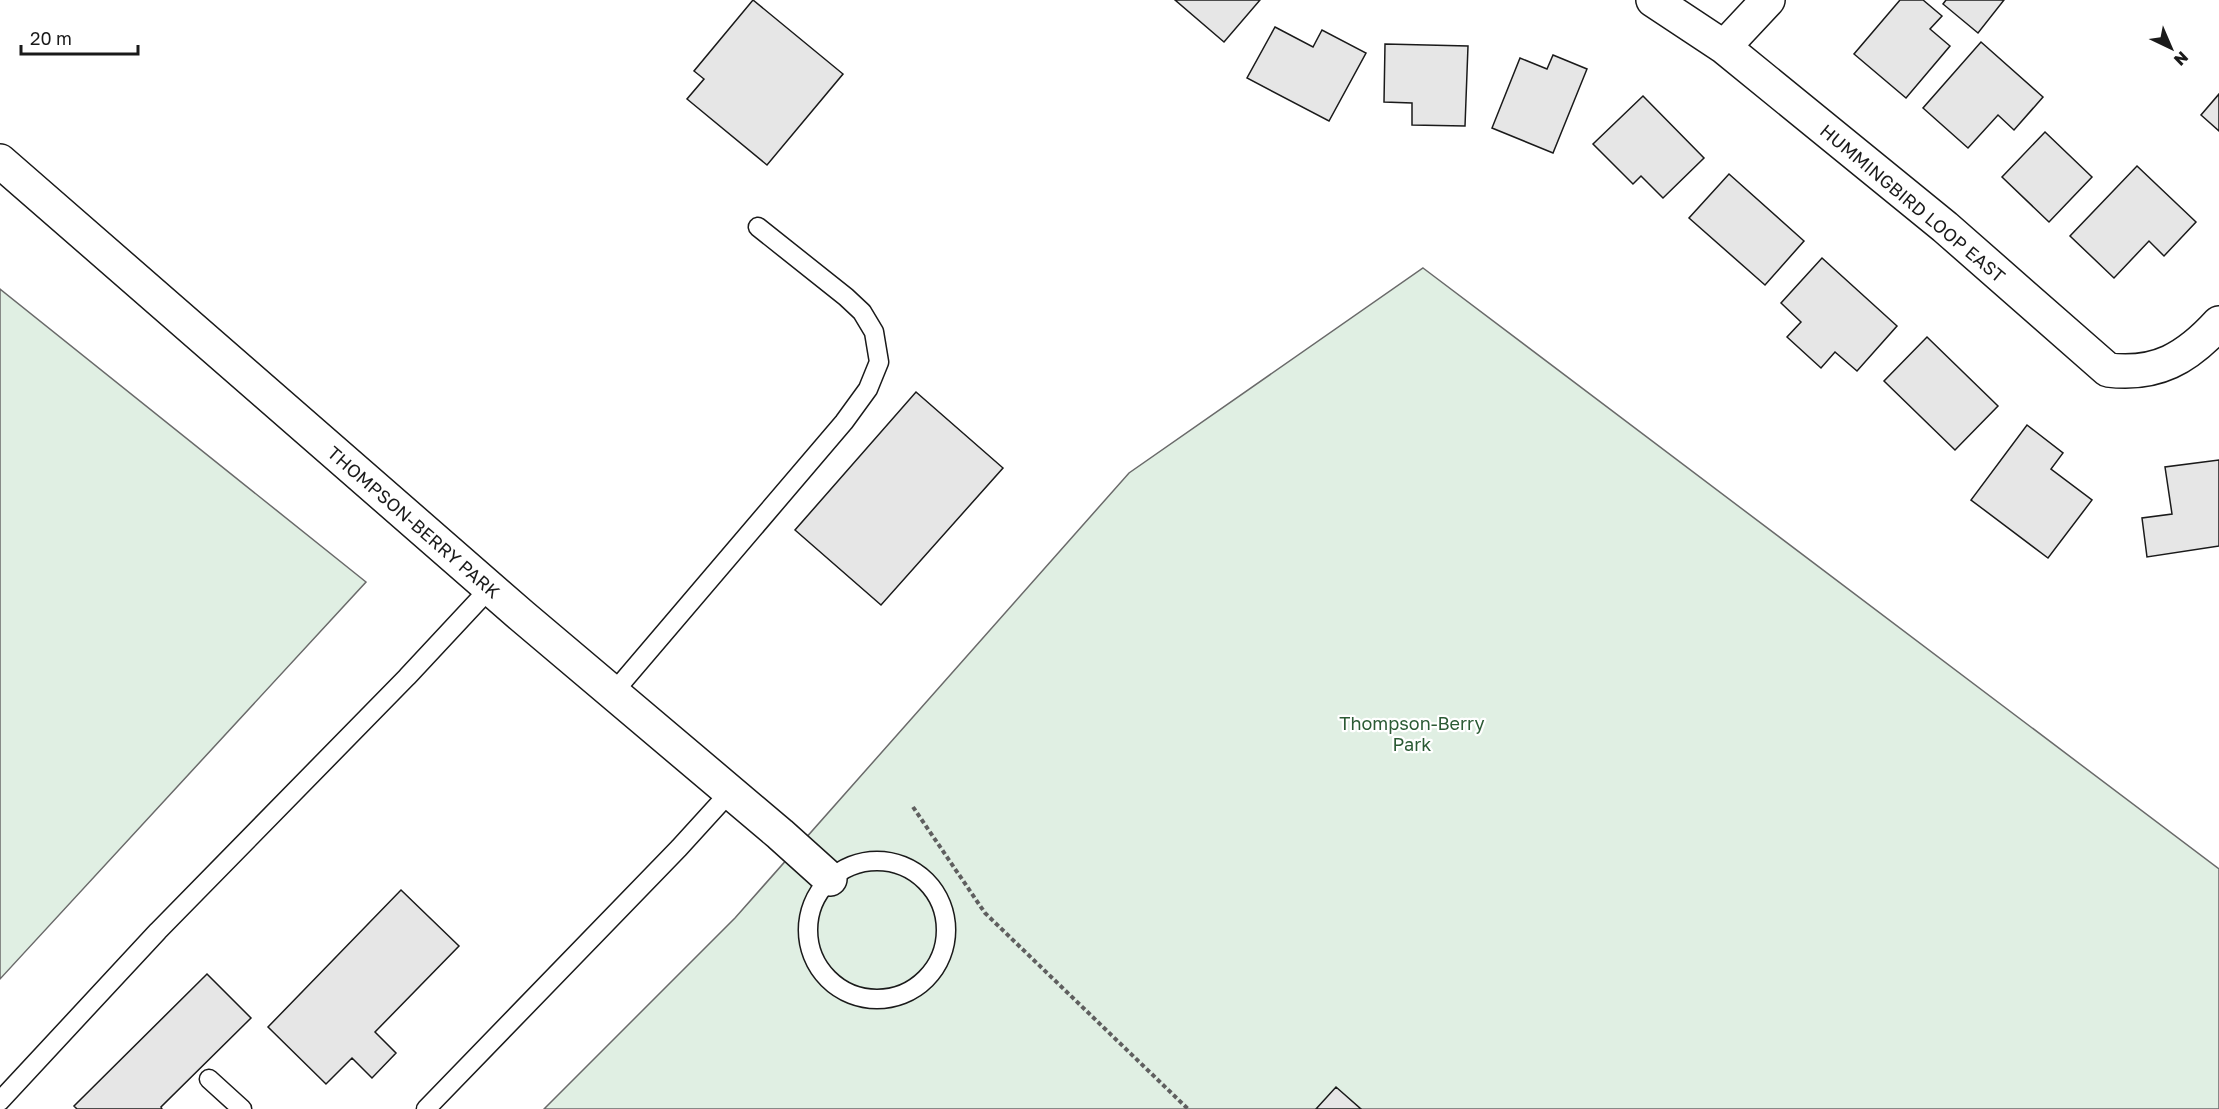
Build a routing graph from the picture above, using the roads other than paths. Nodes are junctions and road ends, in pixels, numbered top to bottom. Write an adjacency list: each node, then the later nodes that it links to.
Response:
1 (1653, 0): 3 (street, HUMMINGBIRD LOOP EAST)
2 (1768, 0): 3 (street)
3 (1724, 47): 6 (street, HUMMINGBIRD LOOP EAST)
4 (0, 161): 7 (street, THOMPSON-BERRY PARK)
5 (758, 226): 8 (lane)
6 (2219, 324)
7 (490, 588): 8 (street, THOMPSON-BERRY PARK); 12 (lane)
8 (614, 693): 9 (street, THOMPSON-BERRY PARK)
9 (730, 792): 10 (street, THOMPSON-BERRY PARK); 14 (lane)
10 (830, 879): 10 (lane)
11 (209, 1079): 13 (lane)
12 (0, 1101)
13 (242, 1109)
14 (426, 1109)

